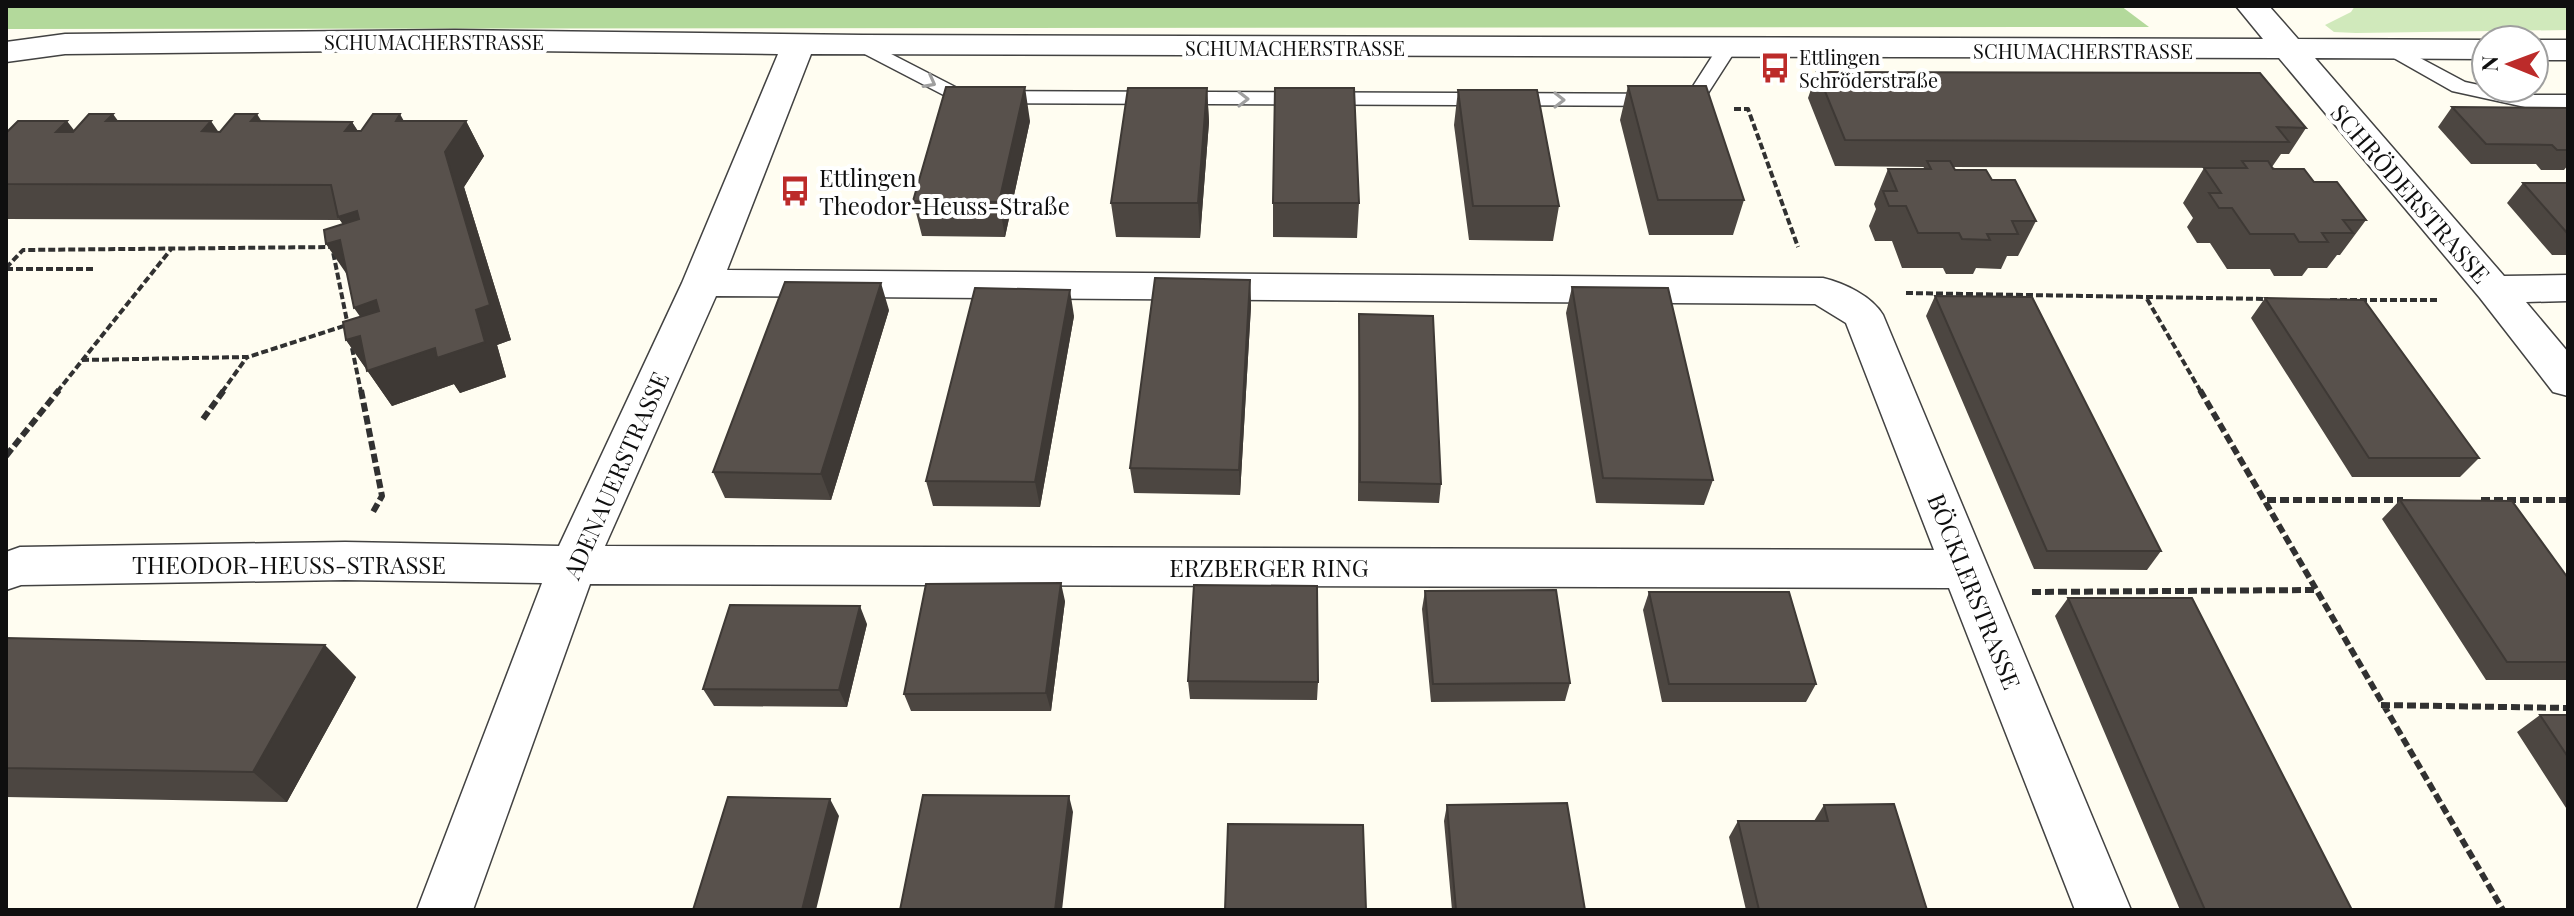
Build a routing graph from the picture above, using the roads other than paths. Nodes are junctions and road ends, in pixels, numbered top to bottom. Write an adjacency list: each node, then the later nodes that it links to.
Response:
1 (2252, 6): 7 (street, SCHRÖDERSTRASSE)
2 (798, 45): 3 (street, SCHUMACHERSTRASSE); 8 (street, SCHUMACHERSTRASSE); 10 (street, ADENAUERSTRASSE)
3 (862, 45): 4 (street, SCHUMACHERSTRASSE); 4 (lane, SCHUMACHERSTRASSE, one-way to 4)
4 (1727, 48): 7 (street, SCHUMACHERSTRASSE)
5 (2392, 49): 6 (street, SCHUMACHERSTRASSE); 7 (street, SCHUMACHERSTRASSE); 9 (lane)
6 (2470, 49)
7 (2288, 51): 12 (street, SCHRÖDERSTRASSE)
8 (6, 52)
9 (2568, 101)
10 (702, 283): 14 (street, ADENAUERSTRASSE); 16 (street, BÖCKLERSTRASSE)
11 (2568, 288): 12 (street)
12 (2499, 295): 13 (street, SCHRÖDERSTRASSE)
13 (2568, 381)
14 (573, 565): 15 (street, THEODOR-HEUSS-STRASSE); 16 (street, ERZBERGER RING); 17 (street, ADENAUERSTRASSE)
15 (6, 571)
16 (1971, 581): 18 (street, BÖCKLERSTRASSE)
17 (445, 910)
18 (2103, 910)

